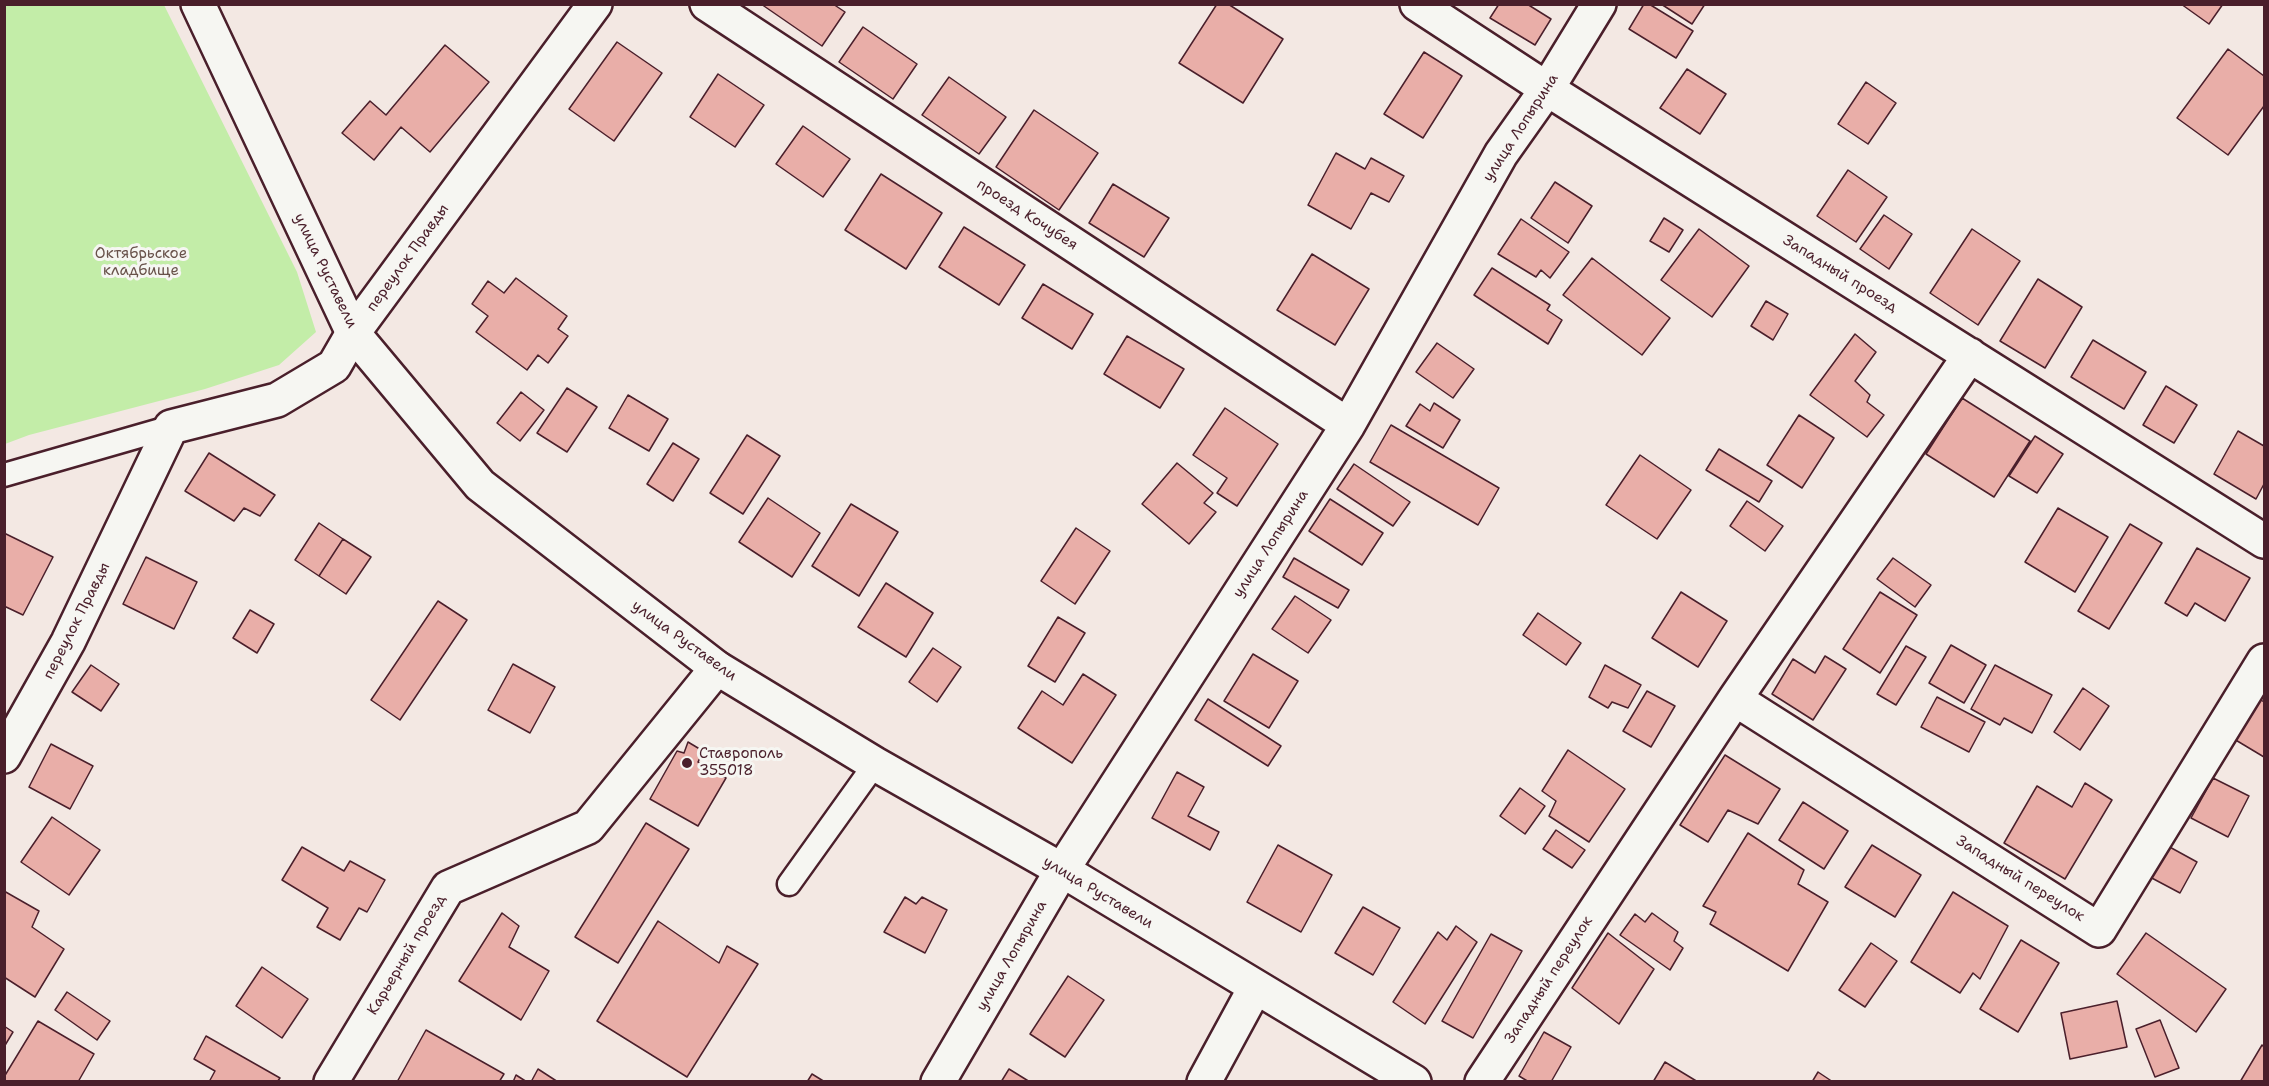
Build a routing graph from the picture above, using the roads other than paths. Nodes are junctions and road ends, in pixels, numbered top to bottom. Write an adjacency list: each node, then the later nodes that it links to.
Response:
1 (198, 4): 7 (street, улица Руставели)
2 (595, 4): 7 (street, переулок Правды)
3 (707, 4): 9 (street, проезд Кочубея)
4 (1417, 4): 6 (street, Западный проезд)
5 (1599, 4): 6 (street, улица Лопырина)
6 (1547, 89): 8 (street, Западный проезд); 9 (street, улица Лопырина)
7 (353, 333): 10 (street, переулок Правды); 14 (street, улица Руставели)
8 (1971, 355): 12 (street, Западный проезд); 15 (street, Западный переулок)
9 (1348, 425): 18 (street, улица Лопырина)
10 (171, 427): 11 (lane); 16 (street, переулок Правды)
11 (4, 475)
12 (2265, 541)
13 (2265, 661): 15 (street, Западный переулок)
14 (717, 668): 17 (street, улица Руставели); 21 (street, Карьерный проезд)
15 (1735, 699): 25 (street, Западный переулок)
16 (4, 756)
17 (875, 764): 18 (street, улица Руставели); 19 (lane)
18 (1062, 870): 20 (street, улица Руставели); 22 (street, улица Лопырина)
19 (789, 884)
20 (1255, 988): 23 (street); 24 (street, улица Руставели)
21 (330, 1082)
22 (938, 1082)
23 (1204, 1082)
24 (1414, 1082)
25 (1482, 1082)

